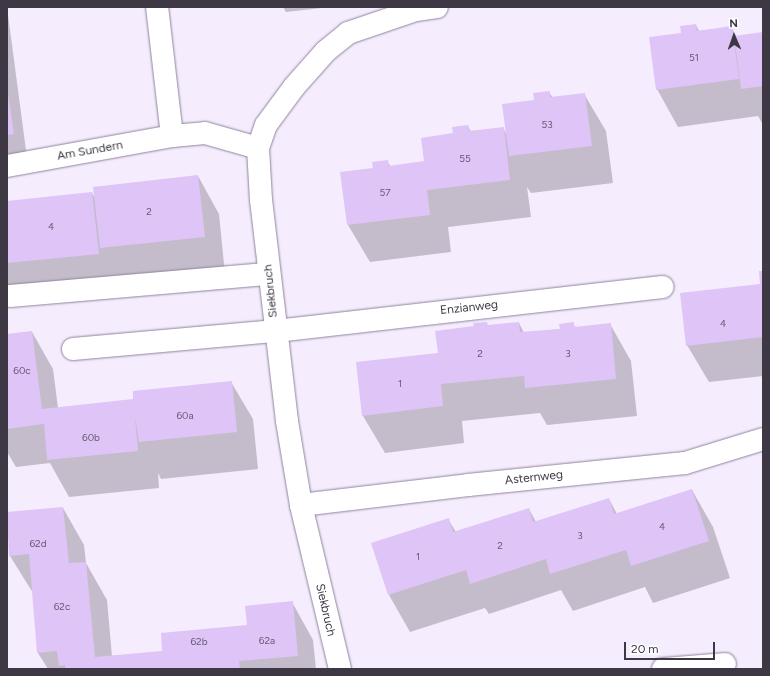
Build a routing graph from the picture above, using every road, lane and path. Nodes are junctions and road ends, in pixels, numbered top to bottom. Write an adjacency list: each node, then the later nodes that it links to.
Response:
1 (157, 7): 3 (street)
2 (437, 7): 4 (street, Siekbruch)
3 (172, 136): 4 (street, Am Sundern); 5 (street, Am Sundern)
4 (258, 148): 6 (street, Siekbruch)
5 (7, 166)
6 (269, 274): 8 (street); 9 (street, Siekbruch)
7 (663, 287): 9 (street, Enzianweg)
8 (10, 296)
9 (276, 331): 10 (street, Enzianweg); 12 (street, Siekbruch)
10 (73, 349)
11 (763, 439): 12 (street, Asternweg)
12 (301, 506): 14 (street, Siekbruch)
13 (725, 664): 15 (street)
14 (340, 669)
15 (663, 669)

